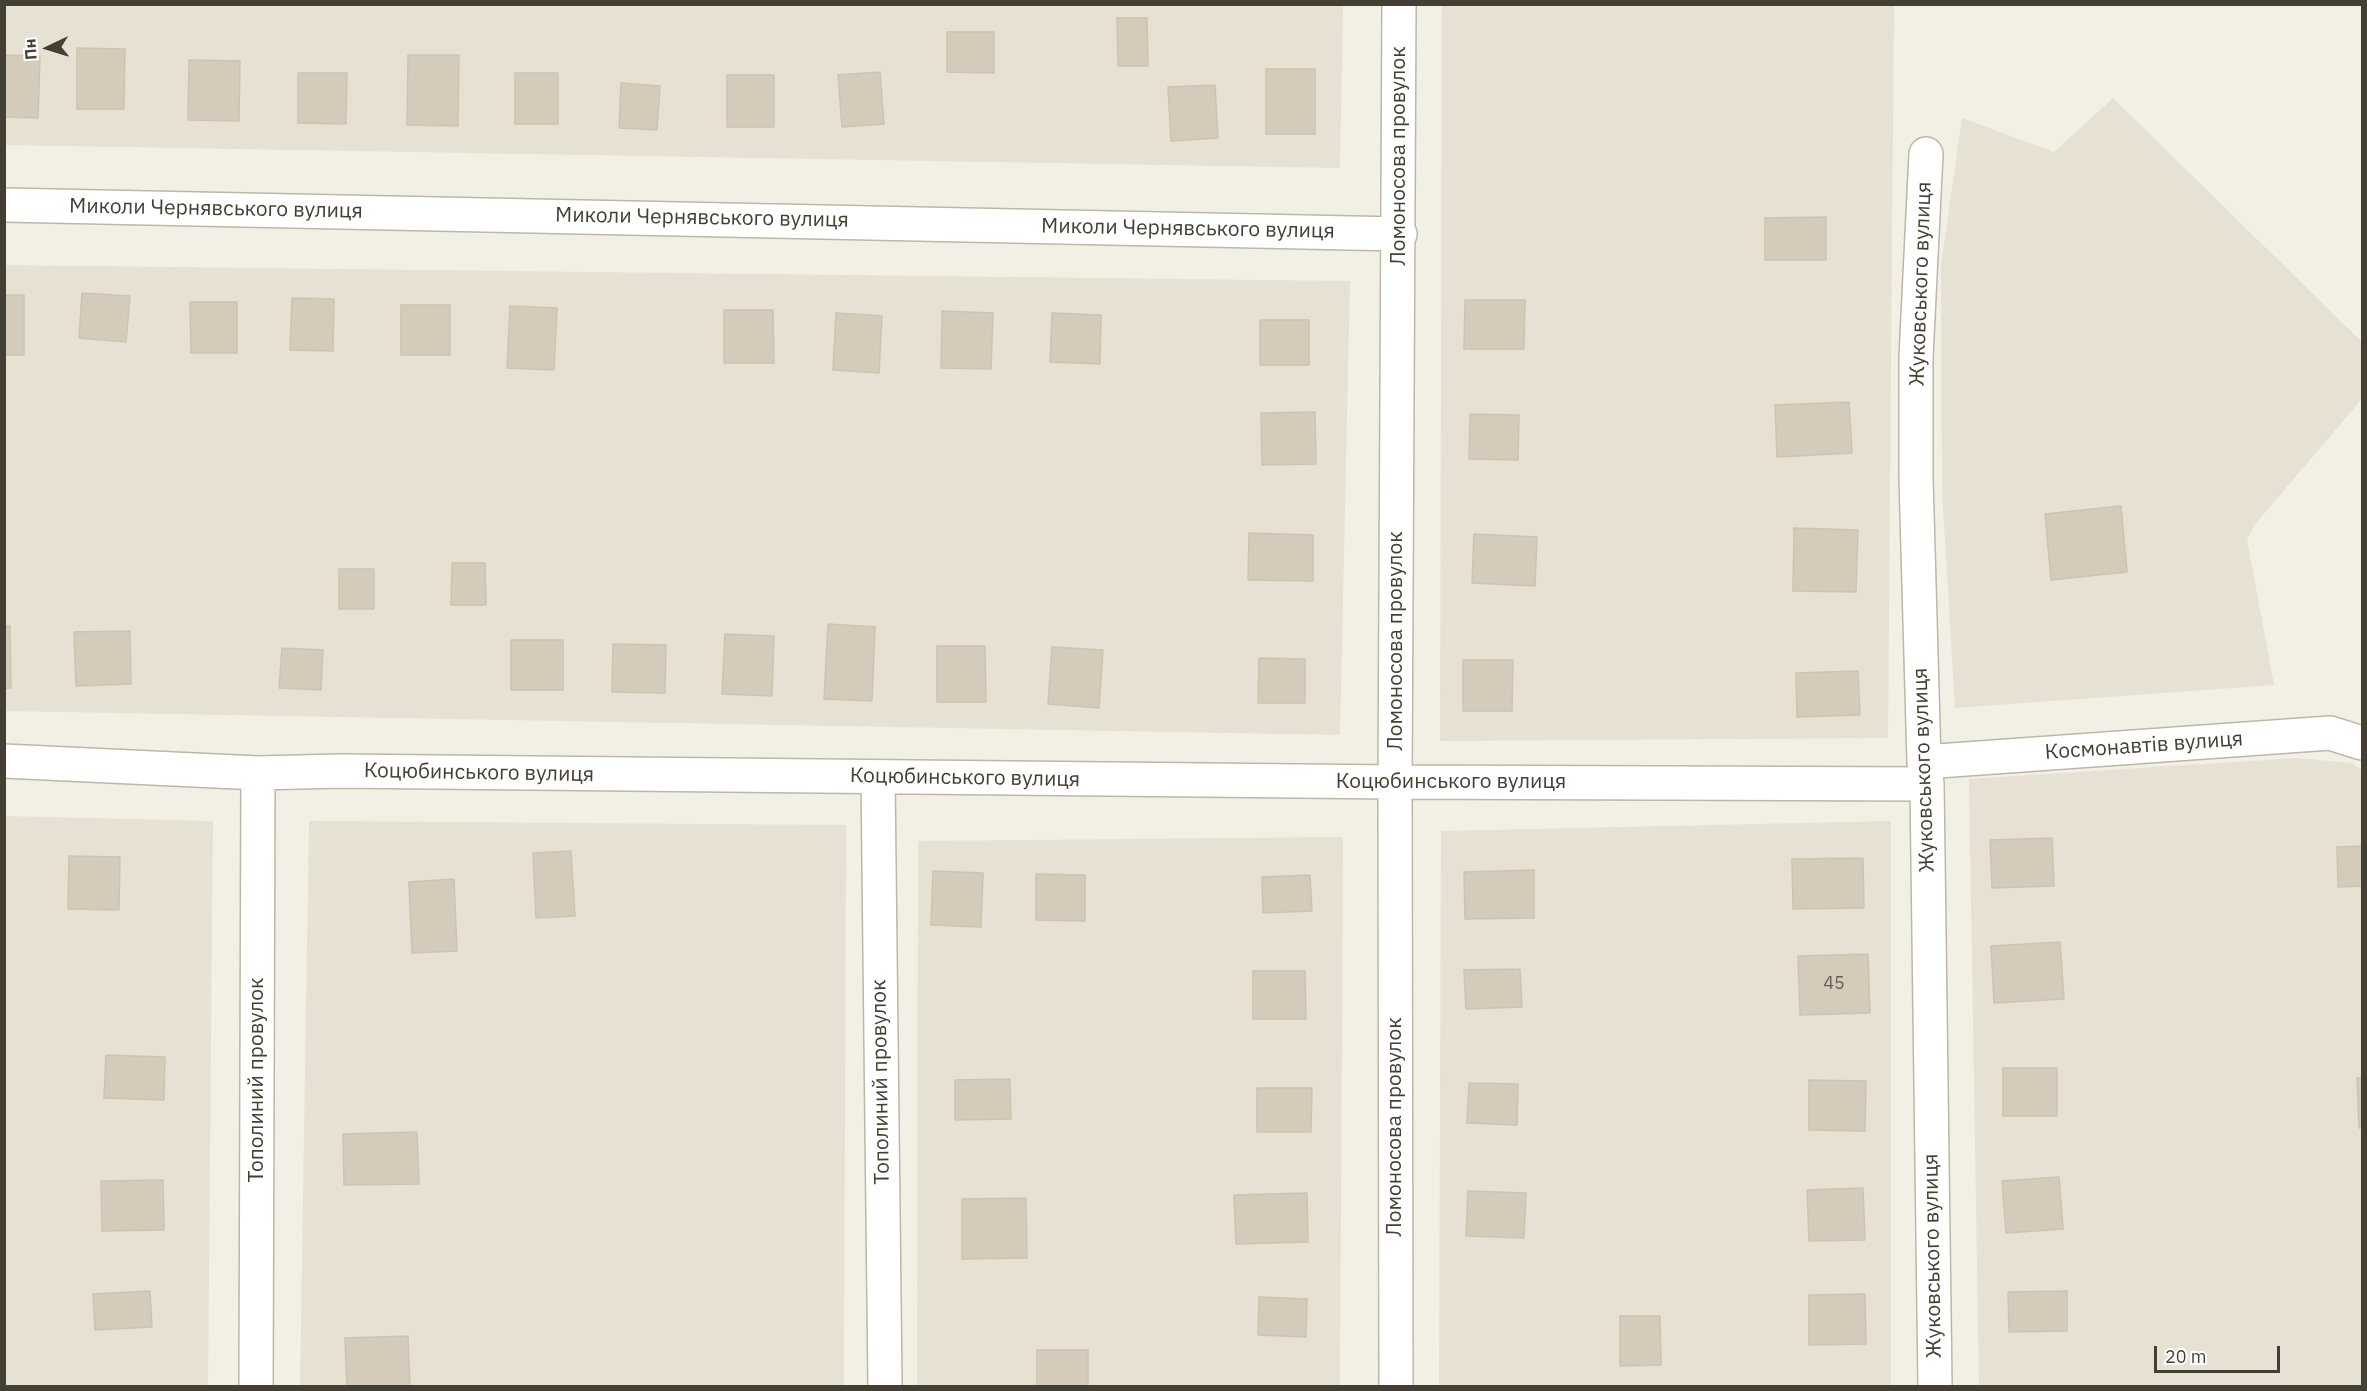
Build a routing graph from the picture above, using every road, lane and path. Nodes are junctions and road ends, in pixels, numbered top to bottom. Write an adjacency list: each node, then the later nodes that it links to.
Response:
1 (1400, 4): 4 (street, Ломоносова провулок)
2 (1926, 154): 8 (street, Жуковського вулиця)
3 (4, 205): 4 (street, Миколи Чернявського вулиця)
4 (1400, 234): 10 (street, Ломоносова провулок)
5 (2362, 743): 8 (street, Космонавтів вулиця)
6 (4, 761): 7 (street, Коцюбинського вулиця)
7 (258, 773): 9 (street, Коцюбинського вулиця); 11 (street, Тополиний провулок)
8 (1925, 773): 10 (street, Коцюбинського вулиця); 14 (street, Жуковського вулиця)
9 (878, 777): 10 (street, Коцюбинського вулиця); 12 (street, Тополиний провулок)
10 (1395, 782): 13 (street, Ломоносова провулок)
11 (256, 1386)
12 (885, 1386)
13 (1396, 1386)
14 (1935, 1386)

